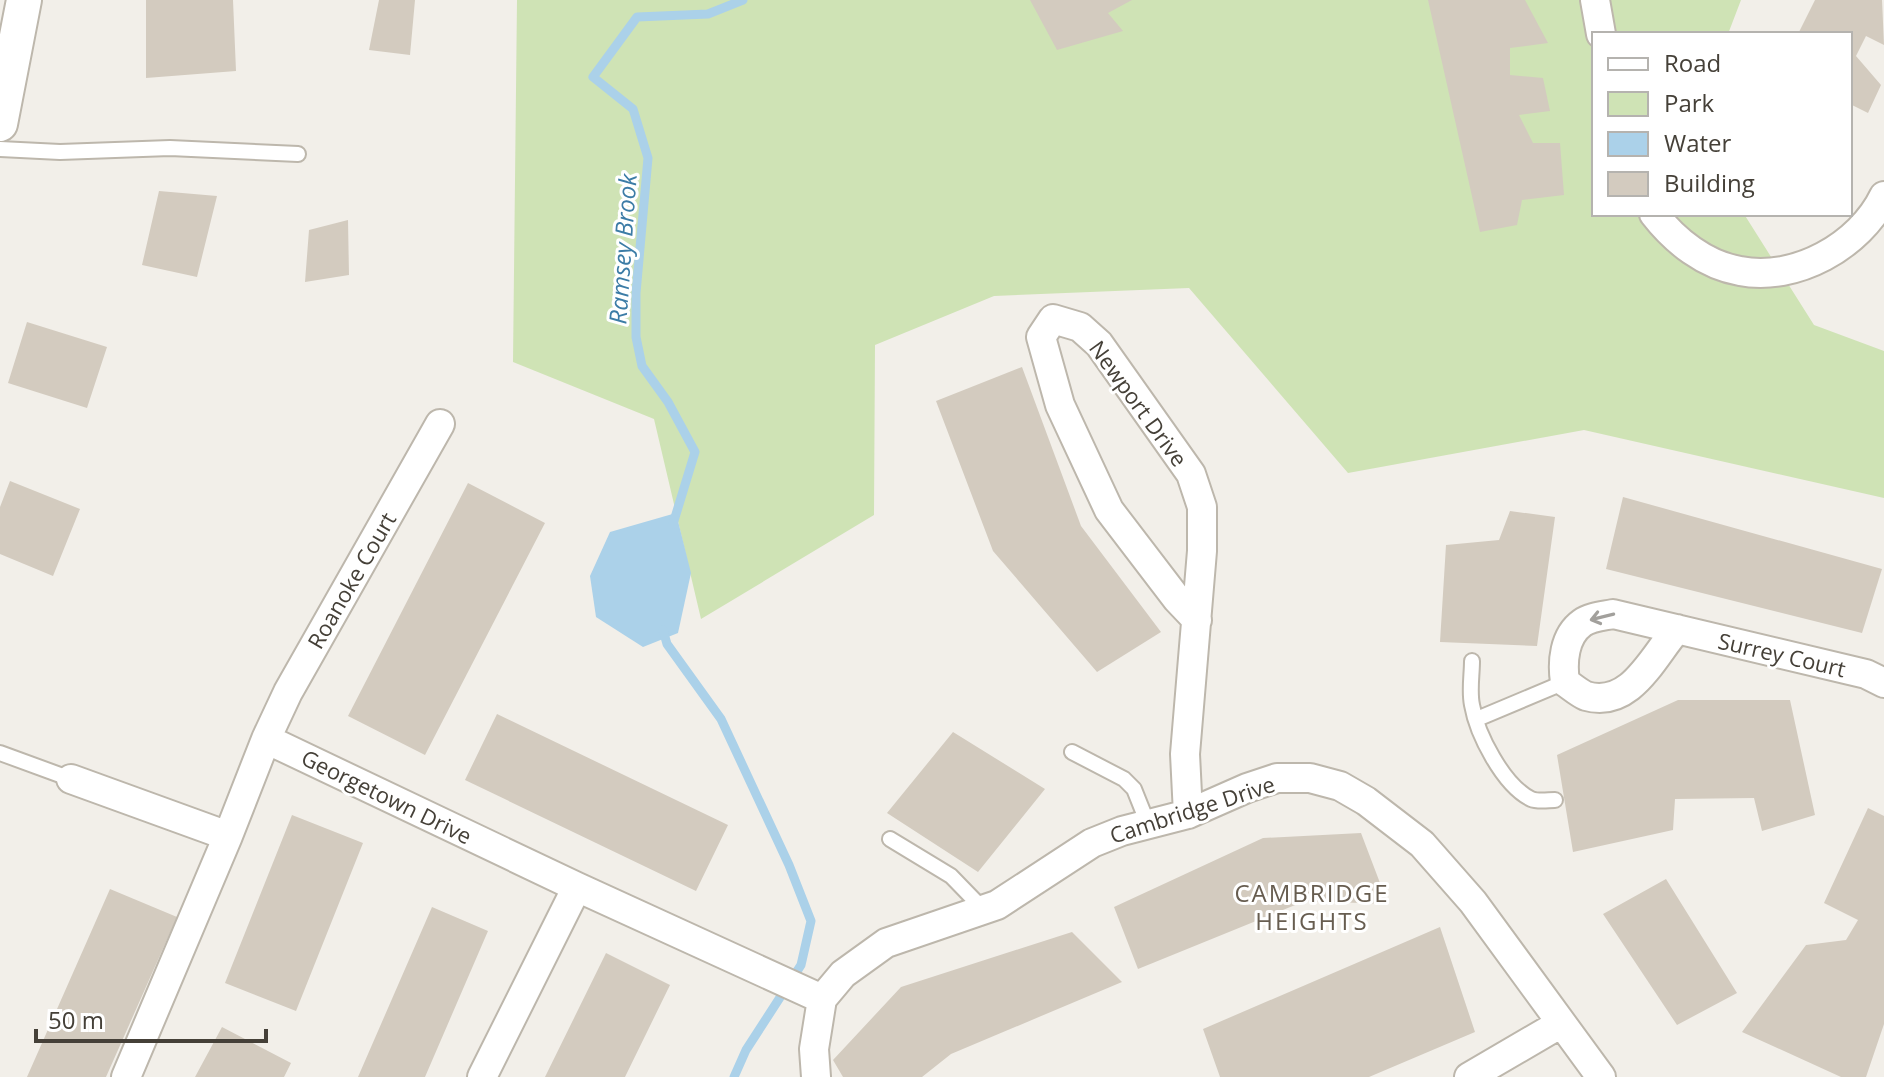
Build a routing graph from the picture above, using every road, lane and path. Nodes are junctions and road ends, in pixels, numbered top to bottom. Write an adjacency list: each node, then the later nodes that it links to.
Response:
1 (24, 0): 4 (street)
2 (1595, 0): 3 (street)
3 (1601, 32)
4 (0, 124)
5 (0, 149): 6 (lane)
6 (298, 154)
7 (1884, 196): 8 (street)
8 (1656, 216)
9 (440, 424): 16 (street, Roanoke Court)
10 (1197, 620): 10 (street, Newport Drive); 21 (street, Newport Drive)
11 (1677, 629): 13 (street); 13 (street, Surrey Court, one-way to 13); 14 (street, Surrey Court)
12 (1472, 661): 15 (lane)
13 (1565, 682): 15 (lane)
14 (1884, 683)
15 (1477, 719): 20 (lane)
16 (266, 739): 23 (street); 25 (street, Georgetown Drive)
17 (1072, 752): 22 (lane)
18 (0, 753): 19 (lane)
19 (71, 779): 23 (street)
20 (1555, 800)
21 (1188, 814): 22 (street, Cambridge Drive); 28 (street, Cambridge Drive)
22 (1148, 824): 26 (street, Cambridge Drive)
23 (228, 836): 29 (street)
24 (890, 839): 26 (lane)
25 (577, 887): 27 (street, Georgetown Drive); 30 (street)
26 (983, 909): 27 (street, Cambridge Drive)
27 (822, 999): 31 (street)
28 (1560, 1024): 32 (street); 33 (street, Cambridge Drive)
29 (126, 1077)
30 (482, 1077)
31 (816, 1077)
32 (1469, 1077)
33 (1601, 1077)

